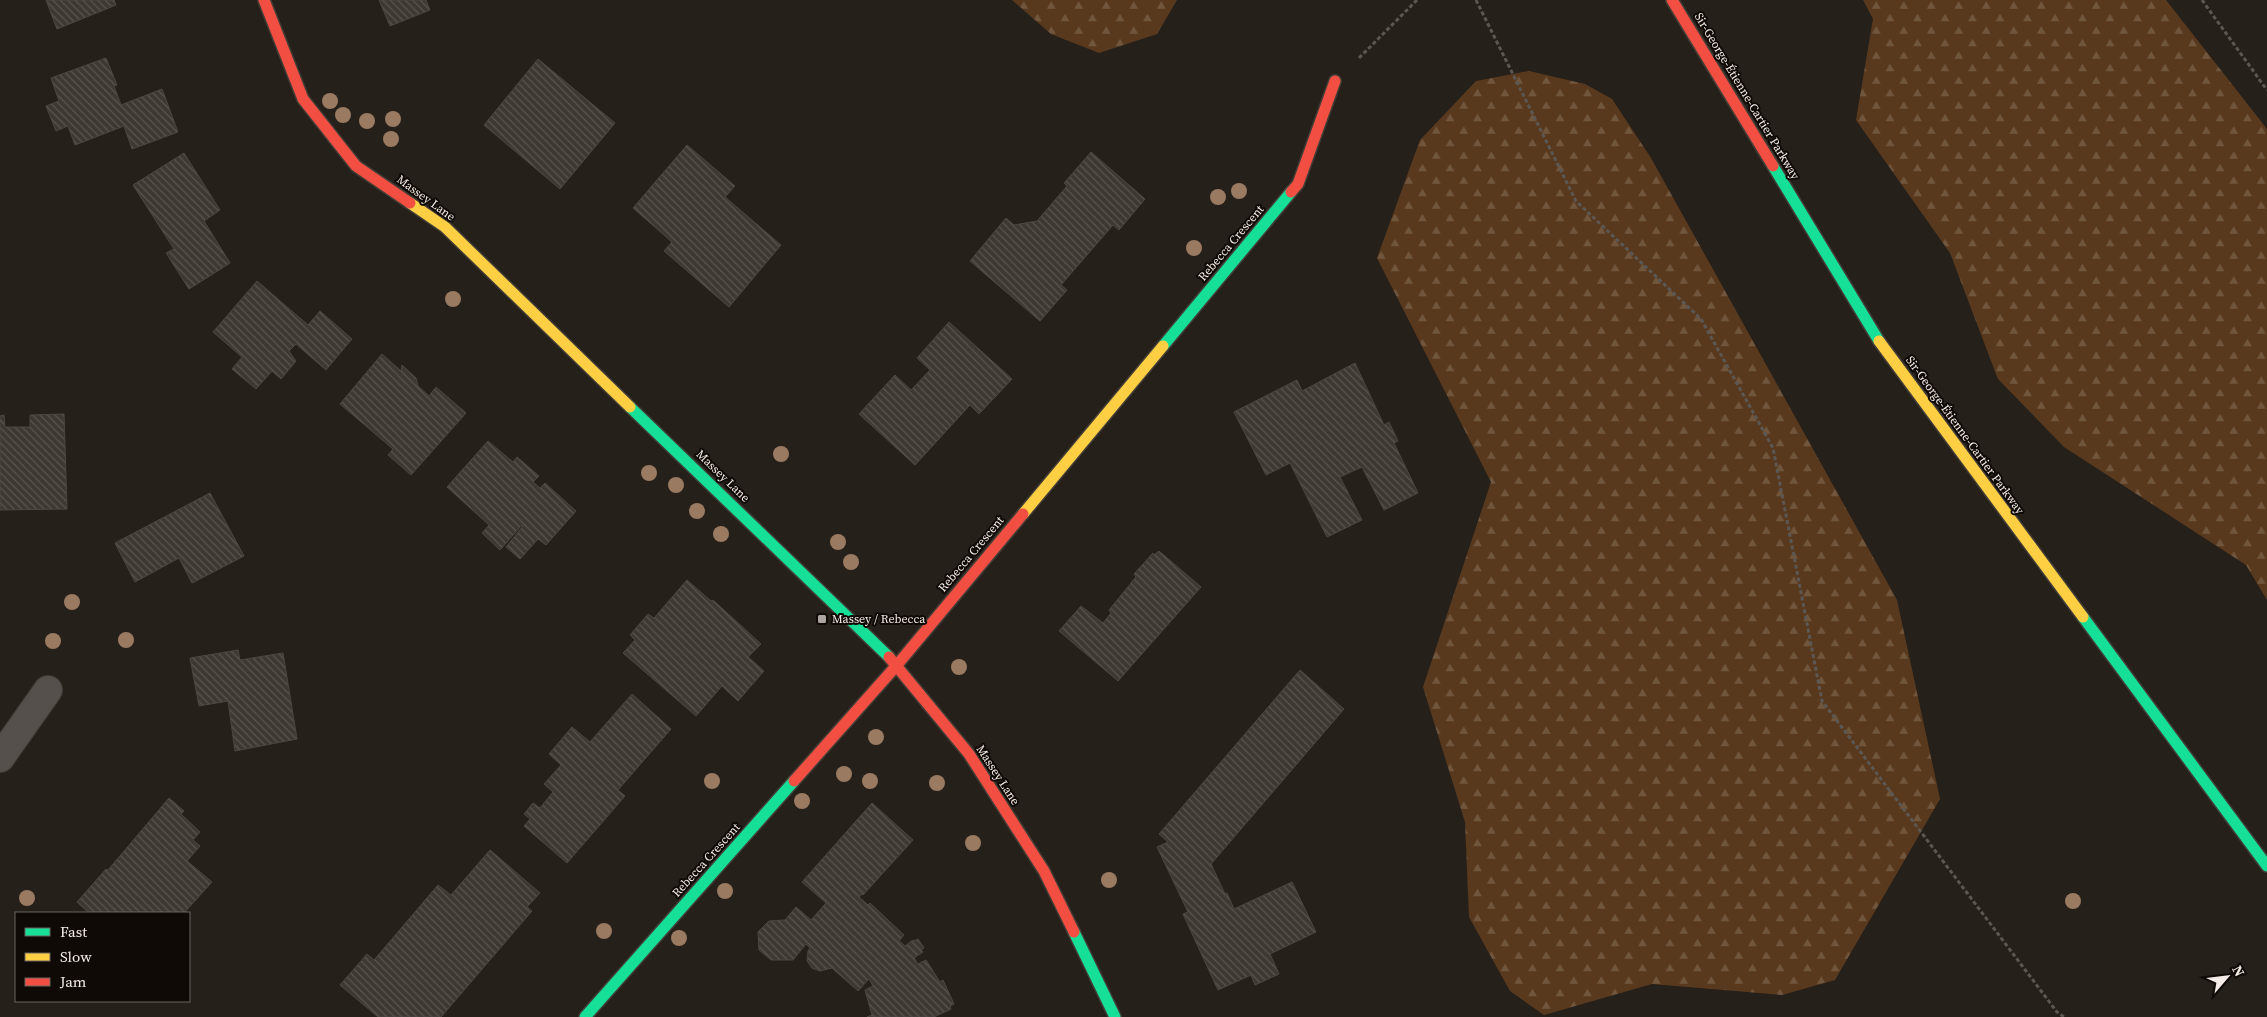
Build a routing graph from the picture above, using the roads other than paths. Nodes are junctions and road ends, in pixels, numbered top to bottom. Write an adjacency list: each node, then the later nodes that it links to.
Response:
1 (264, 0): 4 (street, Massey Lane)
2 (1672, 0): 7 (street, Sir-George-Étienne-Cartier Parkway)
3 (1335, 81): 4 (street, Rebecca Crescent)
4 (898, 665): 8 (street, Rebecca Crescent); 9 (street, Massey Lane)
5 (48, 690): 6 (street)
6 (0, 758)
7 (2267, 866)
8 (585, 1017)
9 (1115, 1017)

